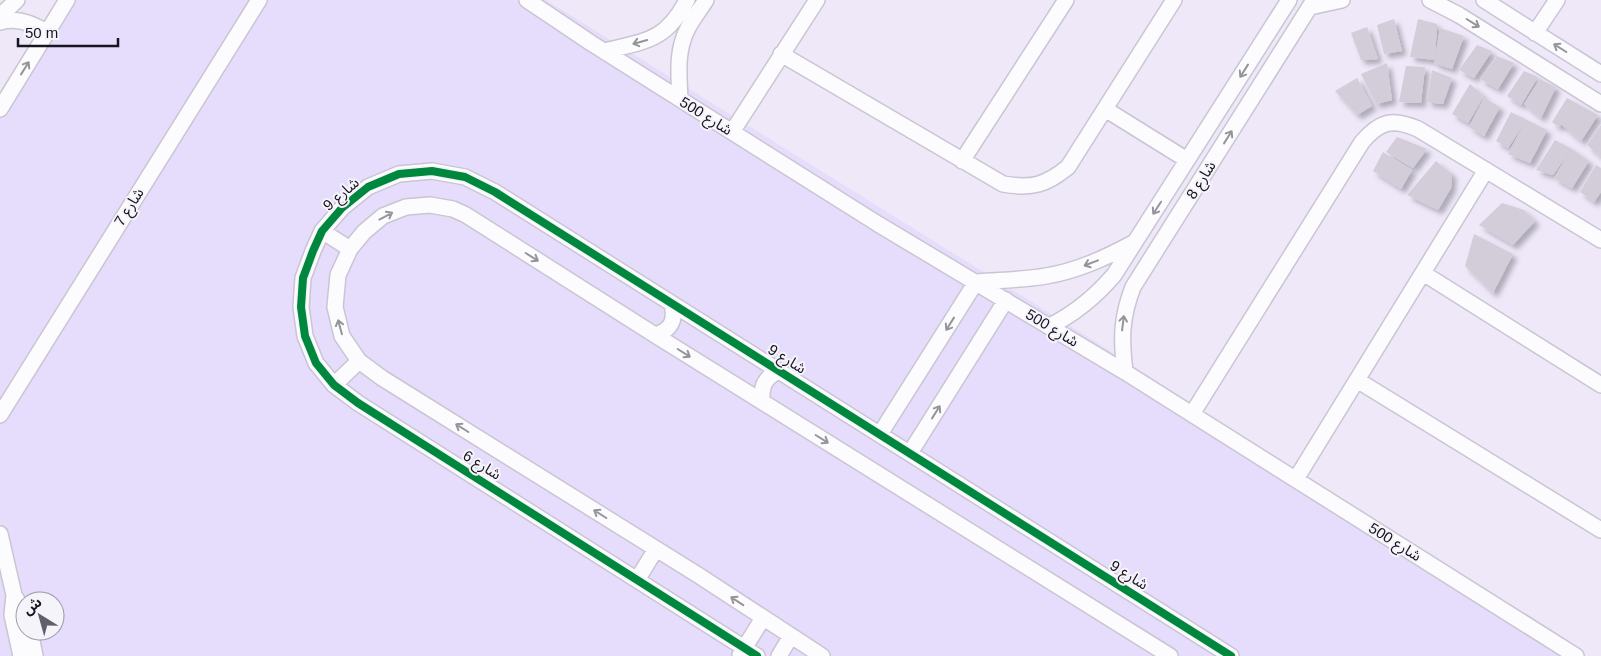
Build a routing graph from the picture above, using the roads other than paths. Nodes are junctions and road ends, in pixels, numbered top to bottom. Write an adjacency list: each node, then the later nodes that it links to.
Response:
1 (17, 0): 16 (street)
2 (67, 0): 19 (street)
3 (259, 0): 53 (street, شارع 7)
4 (527, 0): 23 (street, شارع 500)
5 (688, 0): 18 (street)
6 (706, 0): 21 (street)
7 (817, 0): 25 (street)
8 (1066, 0): 33 (street)
9 (1174, 0): 30 (street)
10 (1289, 0): 22 (street, شارع 8)
11 (1342, 0): 15 (street)
12 (1430, 0): 27 (street, one-way to 27)
13 (1484, 0): 20 (street)
14 (1557, 0): 20 (street)
15 (1312, 3): 24 (street, شارع 8)
16 (0, 16)
17 (0, 22): 19 (street)
18 (670, 27): 21 (street); 23 (street, one-way to 23)
19 (47, 33): 29 (street, one-way to 19)
20 (1535, 33): 26 (street, one-way to 20)
21 (685, 36): 28 (street)
22 (1262, 42): 24 (street); 32 (street, شارع 8, one-way to 32)
23 (604, 51): 28 (street, شارع 500)
24 (1281, 53): 47 (street, شارع 8, one-way to 24)
25 (782, 54): 31 (street); 33 (street)
26 (1601, 74)
27 (1599, 99)
28 (680, 100): 31 (street, شارع 500)
29 (0, 109)
30 (1105, 109): 32 (street); 33 (street)
31 (732, 132): 40 (street, شارع 500)
32 (1187, 160): 37 (street, شارع 8, one-way to 37)
33 (962, 161)
34 (1486, 170): 36 (street); 39 (street); 52 (street)
35 (322, 231): 38 (street); 42 (street, شارع 9); 49 (street, شارع 6)
36 (1601, 240)
37 (1135, 242): 40 (street, one-way to 40); 43 (street, شارع 8)
38 (350, 248): 44 (street, one-way to 44); 45 (street, شارع 6, one-way to 38)
39 (1423, 273): 48 (street); 50 (street)
40 (976, 282): 41 (street, شارع 500); 54 (street, one-way to 54)
41 (1006, 300): 43 (street, شارع 500); 55 (street, one-way to 41)
42 (672, 304): 44 (street); 46 (street, شارع 9)
43 (1050, 326): 47 (street, شارع 500)
44 (655, 335): 51 (street, one-way to 51)
45 (359, 361): 49 (street); 59 (street, شارع 6, one-way to 45)
46 (780, 371): 51 (street); 54 (street, شارع 9)
47 (1124, 372): 52 (street, شارع 500)
48 (1357, 380): 56 (street); 57 (street)
49 (334, 385): 60 (street, شارع 6)
50 (1601, 385)
51 (762, 401): 70 (street, one-way to 70)
52 (1192, 414): 56 (street, شارع 500)
53 (0, 415)
54 (880, 434): 55 (street, شارع 9)
55 (910, 453): 71 (street, شارع 9)
56 (1296, 480): 72 (street, شارع 500)
57 (1601, 530)
58 (0, 534): 61 (street)
59 (656, 549): 60 (street); 62 (street, شارع 6, one-way to 59)
60 (637, 580): 65 (street, شارع 6)
61 (14, 595): 66 (street)
62 (763, 618): 63 (street, شارع 6); 65 (street)
63 (791, 636): 68 (street); 69 (street, شارع 6)
64 (32, 641): 67 (street)
65 (747, 653)
66 (21, 656)
67 (35, 656)
68 (779, 656)
69 (822, 656)
70 (1170, 656)
71 (1231, 656)
72 (1576, 656)

